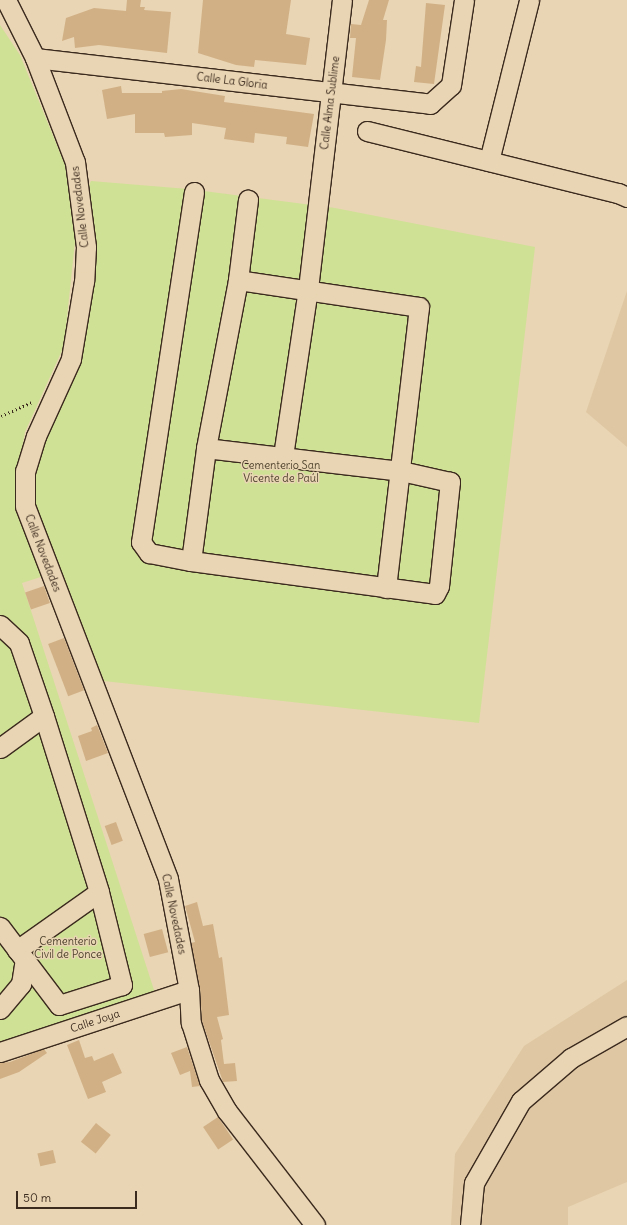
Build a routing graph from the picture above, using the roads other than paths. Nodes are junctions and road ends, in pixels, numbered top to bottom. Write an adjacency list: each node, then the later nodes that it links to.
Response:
1 (6, 0): 5 (street, Calle Novedades)
2 (342, 0): 6 (street, Calle Alma Sublime)
3 (464, 0): 6 (street, Calle La Gloria)
4 (529, 0): 8 (street)
5 (34, 58): 6 (street, Calle La Gloria); 25 (street, Calle Novedades)
6 (332, 93): 13 (street, Calle Alma Sublime)
7 (368, 131): 8 (street)
8 (489, 161): 10 (street)
9 (194, 192): 17 (street)
10 (627, 197)
11 (248, 200): 12 (street)
12 (238, 280): 13 (street); 14 (street)
13 (308, 289): 15 (street, Calle Alma Sublime); 16 (street)
14 (206, 448): 15 (street); 17 (street)
15 (283, 456): 16 (street)
16 (401, 471): 18 (street); 18 (street)
17 (191, 561): 18 (street)
18 (386, 588)
19 (0, 625): 20 (street)
20 (44, 716): 21 (street); 22 (street)
21 (0, 748)
22 (100, 892): 24 (street); 24 (street)
23 (0, 927): 24 (street)
24 (21, 955): 26 (street)
25 (189, 990): 28 (street, Calle Joya); 29 (street, Calle Novedades)
26 (0, 1009)
27 (627, 1026): 30 (street)
28 (0, 1052)
29 (314, 1225)
30 (470, 1225)

